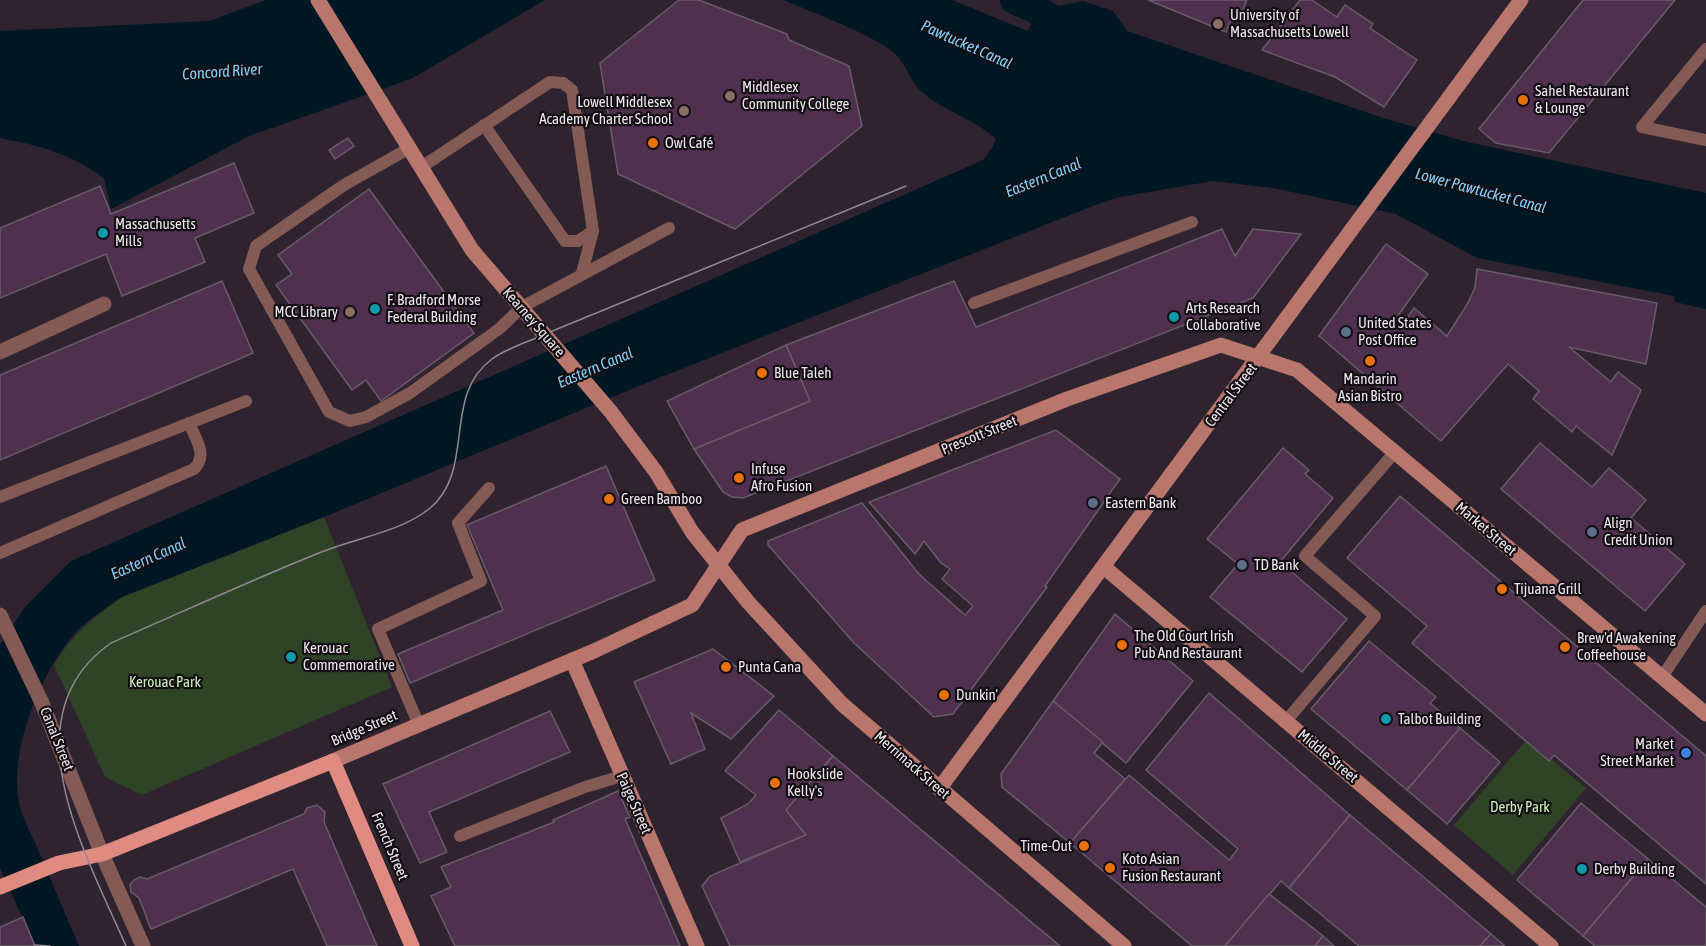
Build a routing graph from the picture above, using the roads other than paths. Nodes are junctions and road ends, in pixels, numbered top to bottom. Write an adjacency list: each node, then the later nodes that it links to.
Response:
1 (318, 0): 7 (main road, Kearney Square)
2 (1521, 0): 17 (main road, Central Street)
3 (1706, 49): 4 (lane)
4 (1702, 60): 6 (lane)
5 (484, 125): 8 (lane); 11 (lane); 11 (lane)
6 (1706, 140)
7 (408, 149): 8 (main road, Kearney Square); 15 (lane)
8 (420, 168): 15 (main road, Kearney Square)
9 (1192, 222): 13 (lane)
10 (669, 228): 12 (lane)
11 (593, 231): 12 (lane)
12 (582, 273): 15 (lane)
13 (974, 303)
14 (104, 304): 16 (street)
15 (522, 307): 24 (main road, Kearney Square)
16 (0, 352)
17 (1259, 358): 20 (main road, Market Street); 24 (main road, Prescott Street); 25 (main road, Central Street)
18 (246, 401): 19 (lane)
19 (189, 423): 22 (lane); 23 (lane)
20 (1395, 452): 29 (main road, Market Street); 31 (lane)
21 (489, 488): 32 (lane)
22 (0, 497)
23 (0, 553)
24 (718, 565): 28 (main road, Bridge Street); 35 (main road, Merrimack Street)
25 (1104, 567): 31 (main road, Middle Street); 35 (main road, Central Street)
26 (1706, 611): 29 (lane)
27 (4, 621): 37 (street, Canal Street)
28 (572, 660): 32 (main road, Bridge Street); 34 (main road, Paige Street)
29 (1662, 677): 30 (main road, Market Street)
30 (1706, 714)
31 (1286, 721): 43 (main road, Middle Street)
32 (418, 725): 33 (main road, Bridge Street)
33 (333, 760): 37 (main road, Bridge Street); 40 (main road, French Street)
34 (622, 776): 36 (lane); 41 (main road, Paige Street)
35 (939, 789): 42 (main road, Merrimack Street)
36 (460, 836)
37 (102, 854): 38 (main road, Bridge Street); 39 (street, Canal Street)
38 (0, 887)
39 (143, 946)
40 (412, 946)
41 (697, 946)
42 (1124, 946)
43 (1551, 946)

